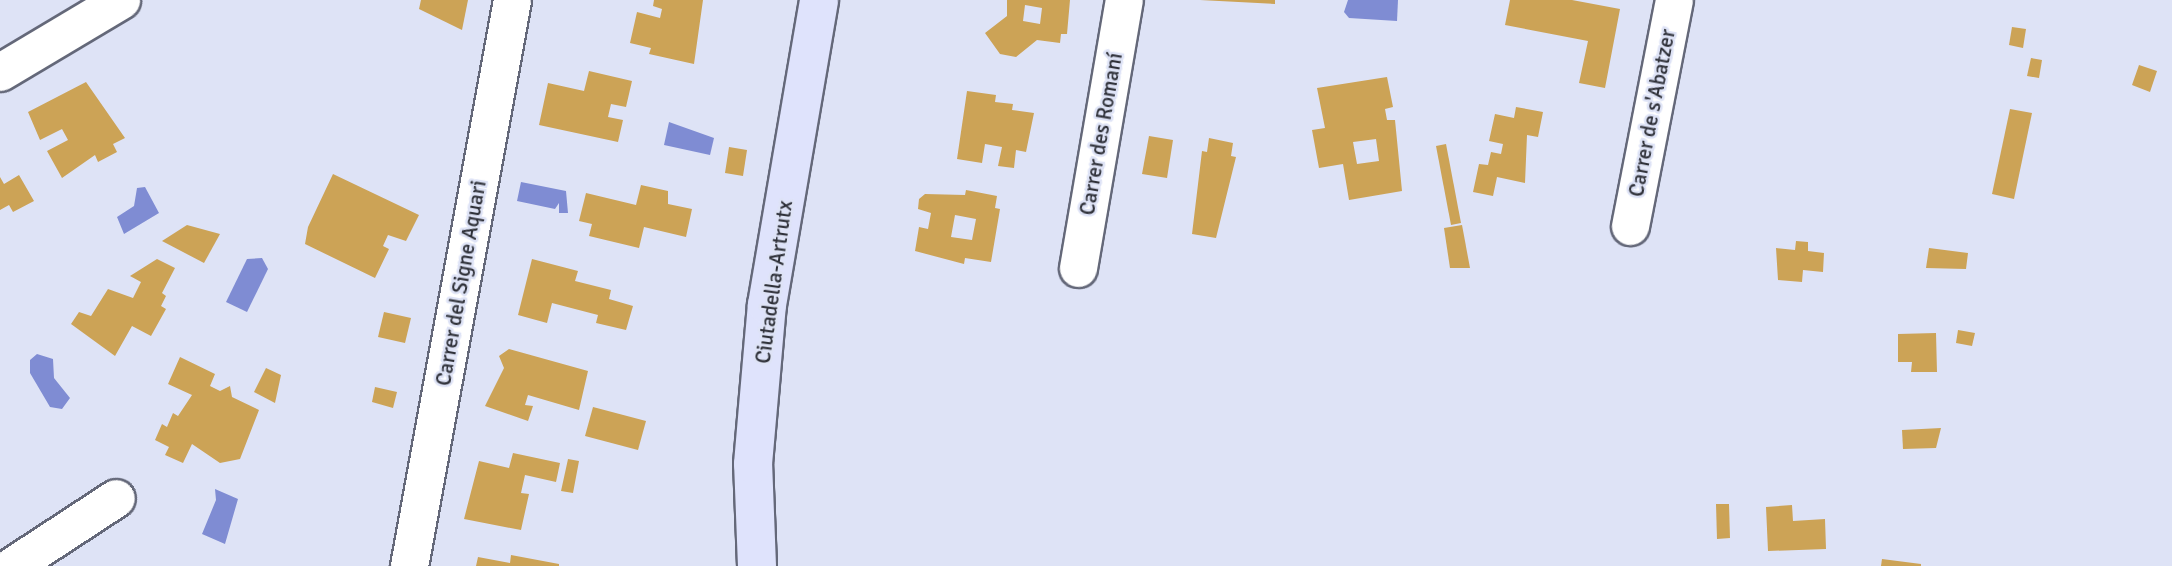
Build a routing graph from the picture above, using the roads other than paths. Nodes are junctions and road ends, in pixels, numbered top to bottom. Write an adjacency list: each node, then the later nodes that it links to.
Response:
1 (121, 0): 6 (street)
2 (512, 0): 11 (street, Carrer del Signe Aquari)
3 (819, 0): 12 (main road, Ciutadella-Artrutx)
4 (1124, 0): 8 (street, Carrer des Romaní)
5 (1674, 0): 7 (street, Carrer de s'Abatzer)
6 (0, 72)
7 (1630, 226)
8 (1078, 268)
9 (116, 498): 10 (street)
10 (12, 566)
11 (409, 566)
12 (757, 566)

